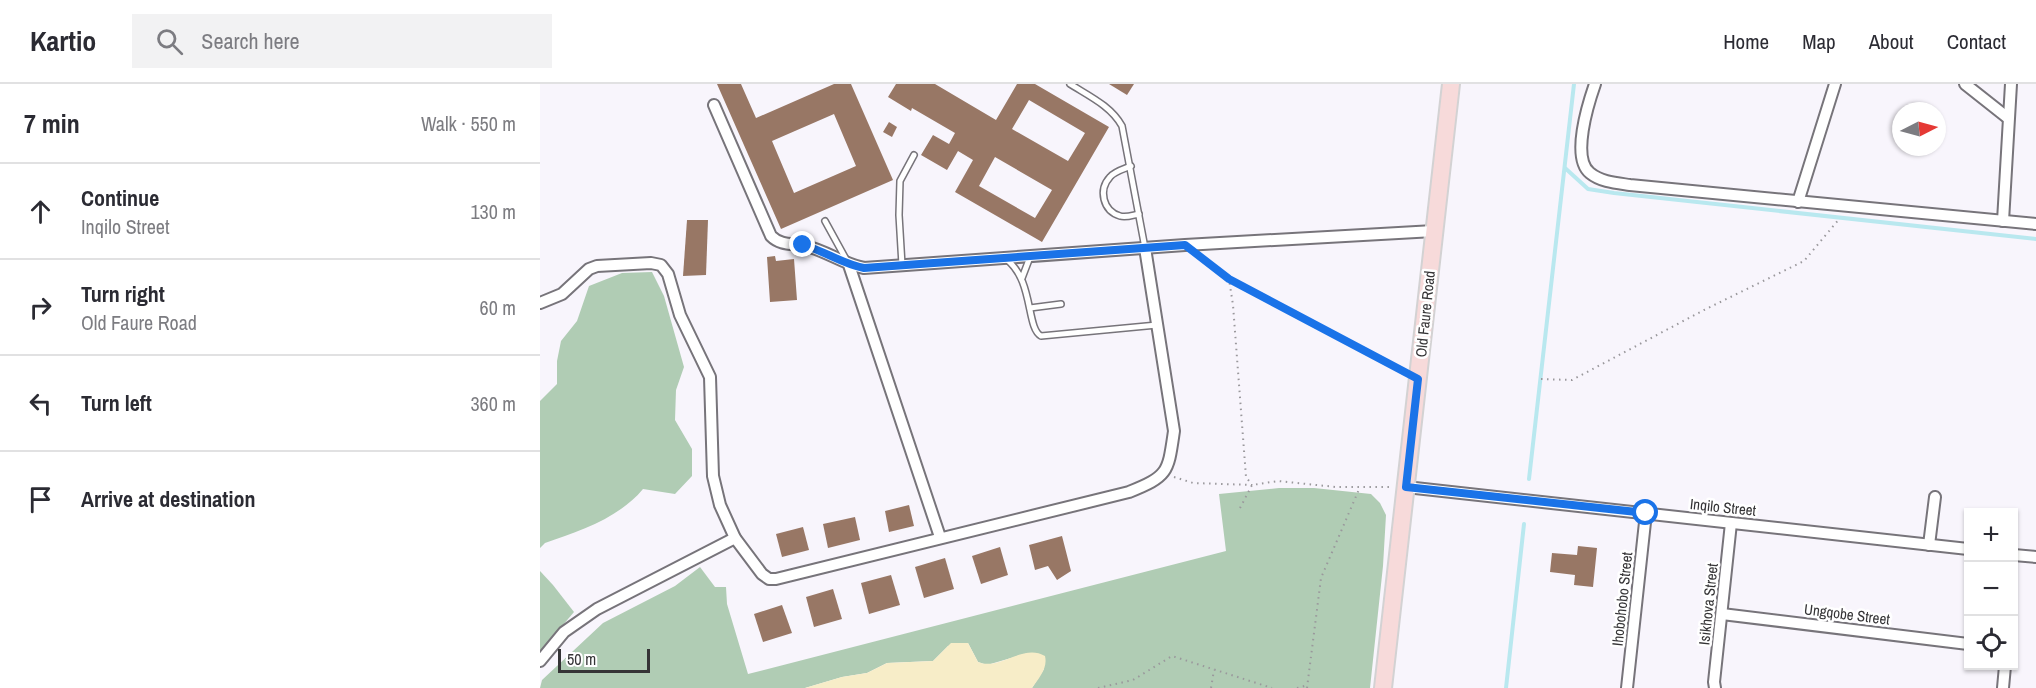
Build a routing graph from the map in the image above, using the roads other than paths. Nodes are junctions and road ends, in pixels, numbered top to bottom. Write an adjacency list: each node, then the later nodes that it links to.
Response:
1 (1070, 84): 10 (lane)
2 (1451, 84): 16 (main road, Old Faure Road)
3 (1595, 84): 11 (street)
4 (1835, 84): 11 (street)
5 (1965, 84): 8 (street)
6 (2012, 84): 8 (street)
7 (714, 105): 20 (street)
8 (2008, 118): 14 (street)
9 (914, 155): 21 (lane)
10 (1131, 166): 12 (lane); 12 (lane)
11 (1798, 202): 14 (street)
12 (1139, 214): 17 (lane)
13 (825, 221): 20 (lane)
14 (2003, 221): 15 (street)
15 (2036, 224)
16 (1434, 231): 17 (street); 27 (main road, Old Faure Road)
17 (1145, 248): 18 (street); 26 (street)
18 (1030, 257): 19 (street); 22 (lane)
19 (1006, 259): 21 (street); 22 (lane)
20 (849, 266): 21 (street); 31 (street)
21 (902, 267)
22 (1022, 278): 25 (lane)
23 (540, 303): 32 (street)
24 (1061, 304): 25 (lane)
25 (1030, 308): 26 (lane)
26 (1157, 325): 31 (street)
27 (1406, 487): 29 (street, Inqilo Street); 41 (main road, Old Faure Road)
28 (1935, 497): 33 (street)
29 (1646, 513): 30 (street, Inqilo Street); 42 (street, Ihobohobo Street)
30 (1731, 523): 33 (street, Inqilo Street); 37 (street, Isikhova Street)
31 (940, 537): 32 (street)
32 (735, 538): 39 (street)
33 (1929, 545): 34 (street, Inqilo Street)
34 (1964, 549)
35 (2018, 555): 36 (street)
36 (2036, 557)
37 (1722, 614): 38 (street, Ungqobe Street); 43 (street, Isikhova Street)
38 (1964, 644)
39 (540, 661)
40 (2005, 670): 44 (street)
41 (1383, 688)
42 (1627, 688)
43 (1716, 688)
44 (2003, 688)

